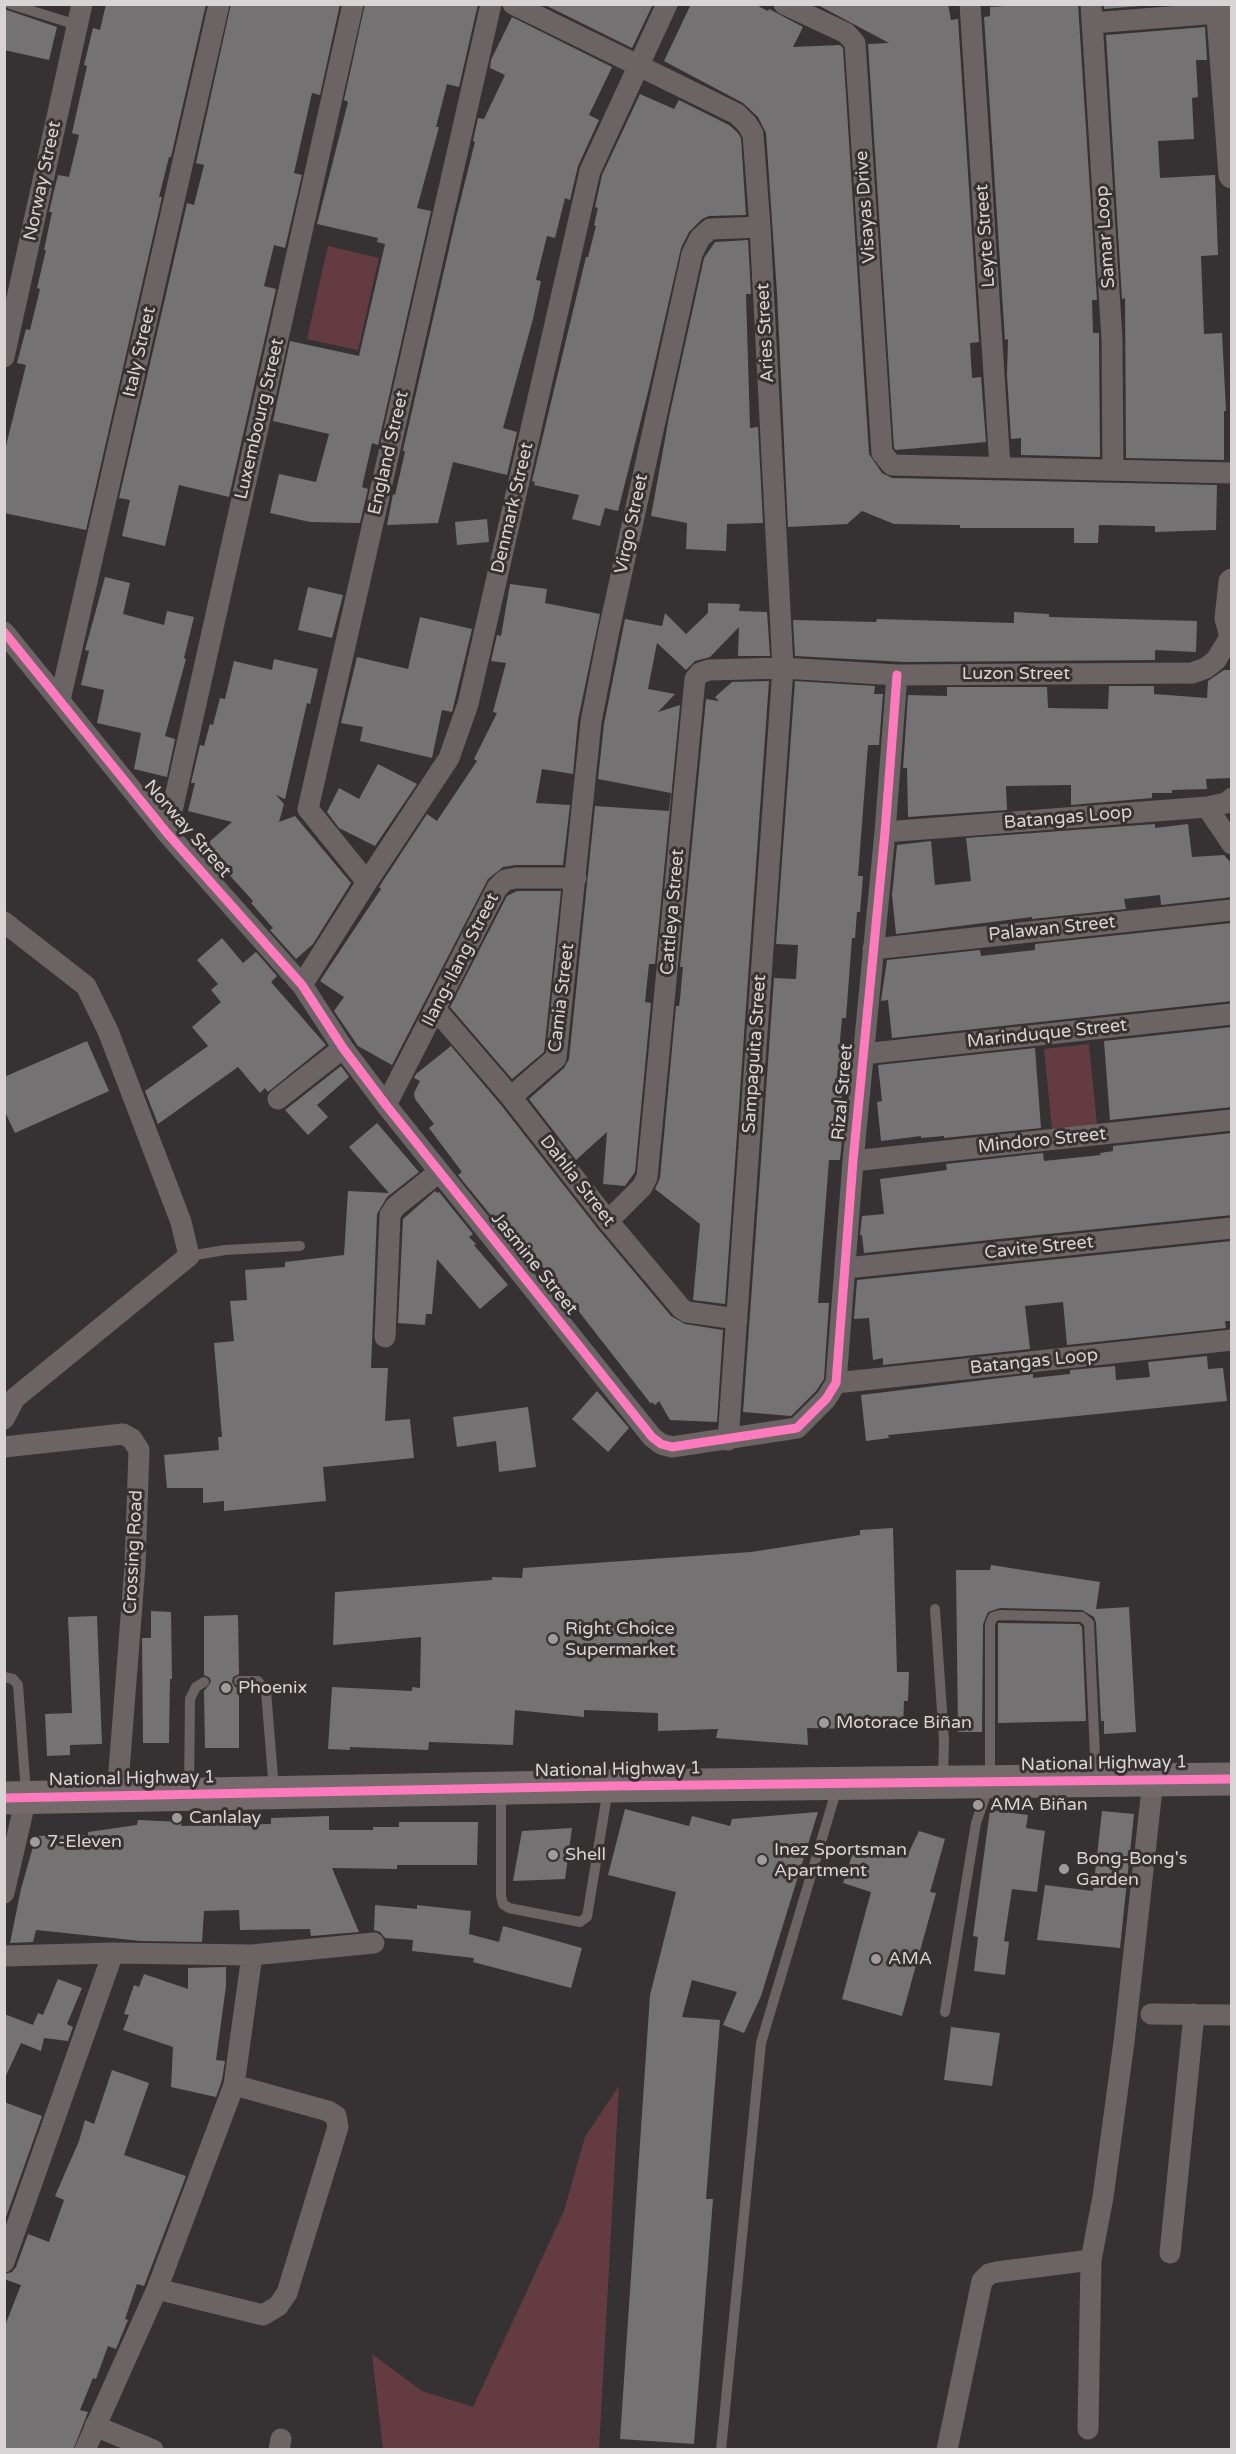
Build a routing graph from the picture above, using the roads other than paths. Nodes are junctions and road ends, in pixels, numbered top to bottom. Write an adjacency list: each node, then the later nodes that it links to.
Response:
1 (10, 4): 11 (lane)
2 (219, 4): 24 (street, Italy Street)
3 (352, 4): 27 (street, Luxembourg Street)
4 (491, 4): 31 (street, England Street)
5 (513, 4): 12 (street, Aries Street)
6 (667, 4): 12 (street, Denmark Street)
7 (970, 4): 16 (street, Leyte Street)
8 (796, 7): 16 (street, Visayas Drive)
9 (1219, 9): 10 (street); 13 (street)
10 (1092, 14): 17 (street, Samar Loop)
11 (80, 15): 15 (street, Norway Street)
12 (638, 66): 14 (street, Aries Street); 31 (street, Denmark Street)
13 (1232, 175)
14 (760, 227): 22 (street, Aries Street); 30 (street, Virgo Street)
15 (4, 357)
16 (1000, 467): 17 (street)
17 (1113, 470): 18 (street)
18 (1232, 473)
19 (1232, 582): 21 (street)
20 (4, 632): 24 (street, Norway Street)
21 (1232, 633): 23 (street, Luzon Street)
22 (783, 668): 23 (street, Luzon Street); 46 (street, Cattleya Street); 51 (street, Sampaguita Street)
23 (897, 675): 28 (street, Rizal Street)
24 (60, 700): 27 (street, Norway Street)
25 (1232, 798): 26 (street, Batangas Loop)
26 (1207, 807): 28 (street, Batangas Loop); 29 (street)
27 (167, 832): 35 (street, Norway Street)
28 (885, 832): 34 (street, Rizal Street)
29 (1232, 844)
30 (576, 878): 36 (street, Ilang-Ilang Street); 40 (street, Camia Street)
31 (367, 882): 35 (street, Denmark Street)
32 (1232, 910): 34 (street, Palawan Street)
33 (4, 921): 49 (street)
34 (873, 949): 39 (street, Rizal Street)
35 (302, 985): 38 (street, Norway Street)
36 (436, 1010): 40 (street, Dahlia Street); 42 (street, Ilang-Ilang Street)
37 (1232, 1014): 39 (street, Marinduque Street)
38 (344, 1047): 41 (street); 42 (street, Jasmine Street)
39 (863, 1054): 44 (street, Rizal Street)
40 (511, 1097): 46 (street, Dahlia Street)
41 (278, 1099)
42 (386, 1105): 45 (street, Jasmine Street)
43 (1232, 1120): 44 (street, Mindoro Street)
44 (853, 1161): 50 (street, Rizal Street)
45 (439, 1172): 52 (street); 56 (street, Jasmine Street)
46 (608, 1221): 51 (street, Dahlia Street)
47 (1232, 1228): 50 (street, Cavite Street)
48 (300, 1246): 49 (lane)
49 (189, 1256): 55 (street)
50 (846, 1268): 54 (street, Rizal Street)
51 (736, 1318): 56 (street, Sampaguita Street)
52 (385, 1337)
53 (1232, 1340): 54 (street, Batangas Loop)
54 (836, 1383): 56 (street)
55 (4, 1419)
56 (728, 1440)
57 (4, 1447): 72 (street, Crossing Road)
58 (935, 1609): 66 (lane)
59 (4, 1677): 73 (lane)
60 (238, 1681): 70 (lane)
61 (204, 1682): 71 (lane)
62 (1232, 1779): 63 (highway, National Highway 1)
63 (1153, 1780): 64 (highway, National Highway 1); 85 (street)
64 (1096, 1781): 67 (highway, National Highway 1); 67 (lane)
65 (839, 1783): 66 (highway, National Highway 1); 68 (highway, National Highway 1); 92 (lane)
66 (943, 1783): 67 (highway, National Highway 1)
67 (990, 1783): 79 (lane)
68 (609, 1786): 69 (highway, National Highway 1); 69 (lane)
69 (501, 1788): 70 (highway, National Highway 1)
70 (274, 1793): 71 (highway, National Highway 1)
71 (189, 1795): 72 (highway, National Highway 1)
72 (117, 1796): 73 (highway, National Highway 1)
73 (15, 1798): 74 (street)
74 (4, 1893)
75 (374, 1943): 77 (street)
76 (113, 1953): 77 (street); 78 (street); 86 (street)
77 (252, 1955): 83 (street)
78 (4, 1956)
79 (945, 2012)
80 (1152, 2014): 81 (street)
81 (1194, 2014): 82 (street); 84 (street)
82 (1232, 2015)
83 (234, 2085): 87 (street); 87 (street)
84 (1170, 2253)
85 (1091, 2260): 89 (street); 93 (street)
86 (4, 2262)
87 (157, 2289): 88 (street)
88 (95, 2426): 90 (street); 91 (street)
89 (1088, 2429)
90 (85, 2450)
91 (153, 2450)
92 (721, 2450)
93 (947, 2450)

